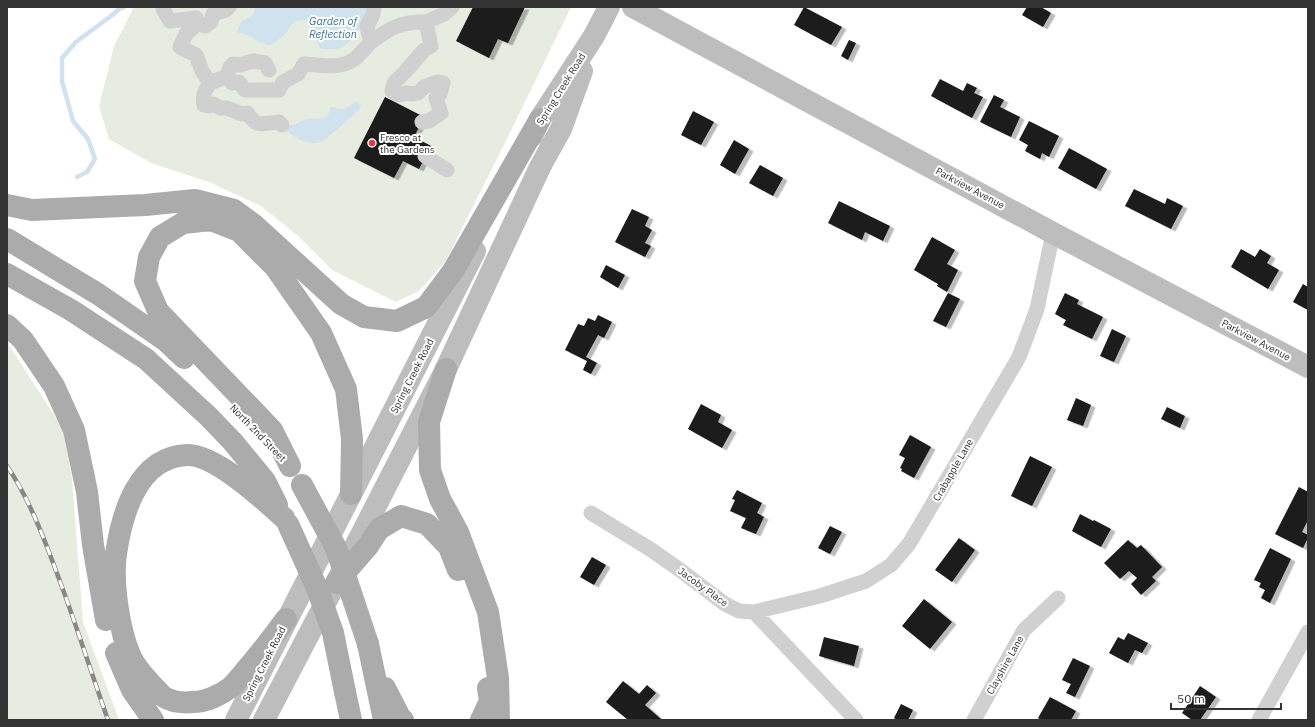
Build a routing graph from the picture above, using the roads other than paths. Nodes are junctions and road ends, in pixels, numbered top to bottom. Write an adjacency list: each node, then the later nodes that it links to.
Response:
1 (229, 7): 8 (street)
2 (374, 7): 10 (street)
3 (452, 7): 7 (street)
4 (609, 7): 9 (main road, Spring Creek Road)
5 (633, 7): 20 (main road, Parkview Avenue)
6 (163, 9): 8 (street)
7 (426, 22): 10 (street); 15 (street)
8 (198, 23): 13 (street)
9 (594, 36): 14 (main road, Spring Creek Road); 25 (main road, Spring Creek Road)
10 (370, 42): 12 (street)
11 (269, 70): 12 (street)
12 (227, 76): 13 (street)
13 (210, 83): 16 (street)
14 (540, 119): 19 (main road); 27 (main road, Spring Creek Road)
15 (422, 122)
16 (282, 125)
17 (425, 156): 18 (street)
18 (446, 170)
19 (7, 205)
20 (1053, 233): 24 (main road, Parkview Avenue); 32 (street, Crabapple Lane)
21 (7, 239): 26 (main road, North 2nd Street)
22 (7, 274): 29 (main road)
23 (7, 325): 37 (main road)
24 (1308, 367)
25 (446, 369): 30 (main road, Spring Creek Road); 45 (main road)
26 (290, 466): 27 (main road); 35 (main road, North 2nd Street, bridge)
27 (351, 494): 33 (main road, Spring Creek Road)
28 (591, 513): 32 (street, Jacoby Place)
29 (286, 521): 33 (main road); 36 (main road, bridge)
30 (336, 583): 39 (main road, Spring Creek Road); 44 (main road)
31 (1058, 598): 47 (street, Clayshire Lane)
32 (754, 612): 46 (street)
33 (286, 619): 38 (main road, Spring Creek Road)
34 (1308, 632): 48 (street)
35 (373, 666): 42 (main road, North 2nd Street); 43 (main road)
36 (346, 692): 40 (main road); 41 (main road)
37 (153, 720)
38 (236, 720)
39 (264, 720)
40 (346, 720)
41 (352, 720)
42 (384, 720)
43 (403, 720)
44 (481, 720)
45 (499, 720)
46 (856, 720)
47 (974, 720)
48 (1259, 720)

